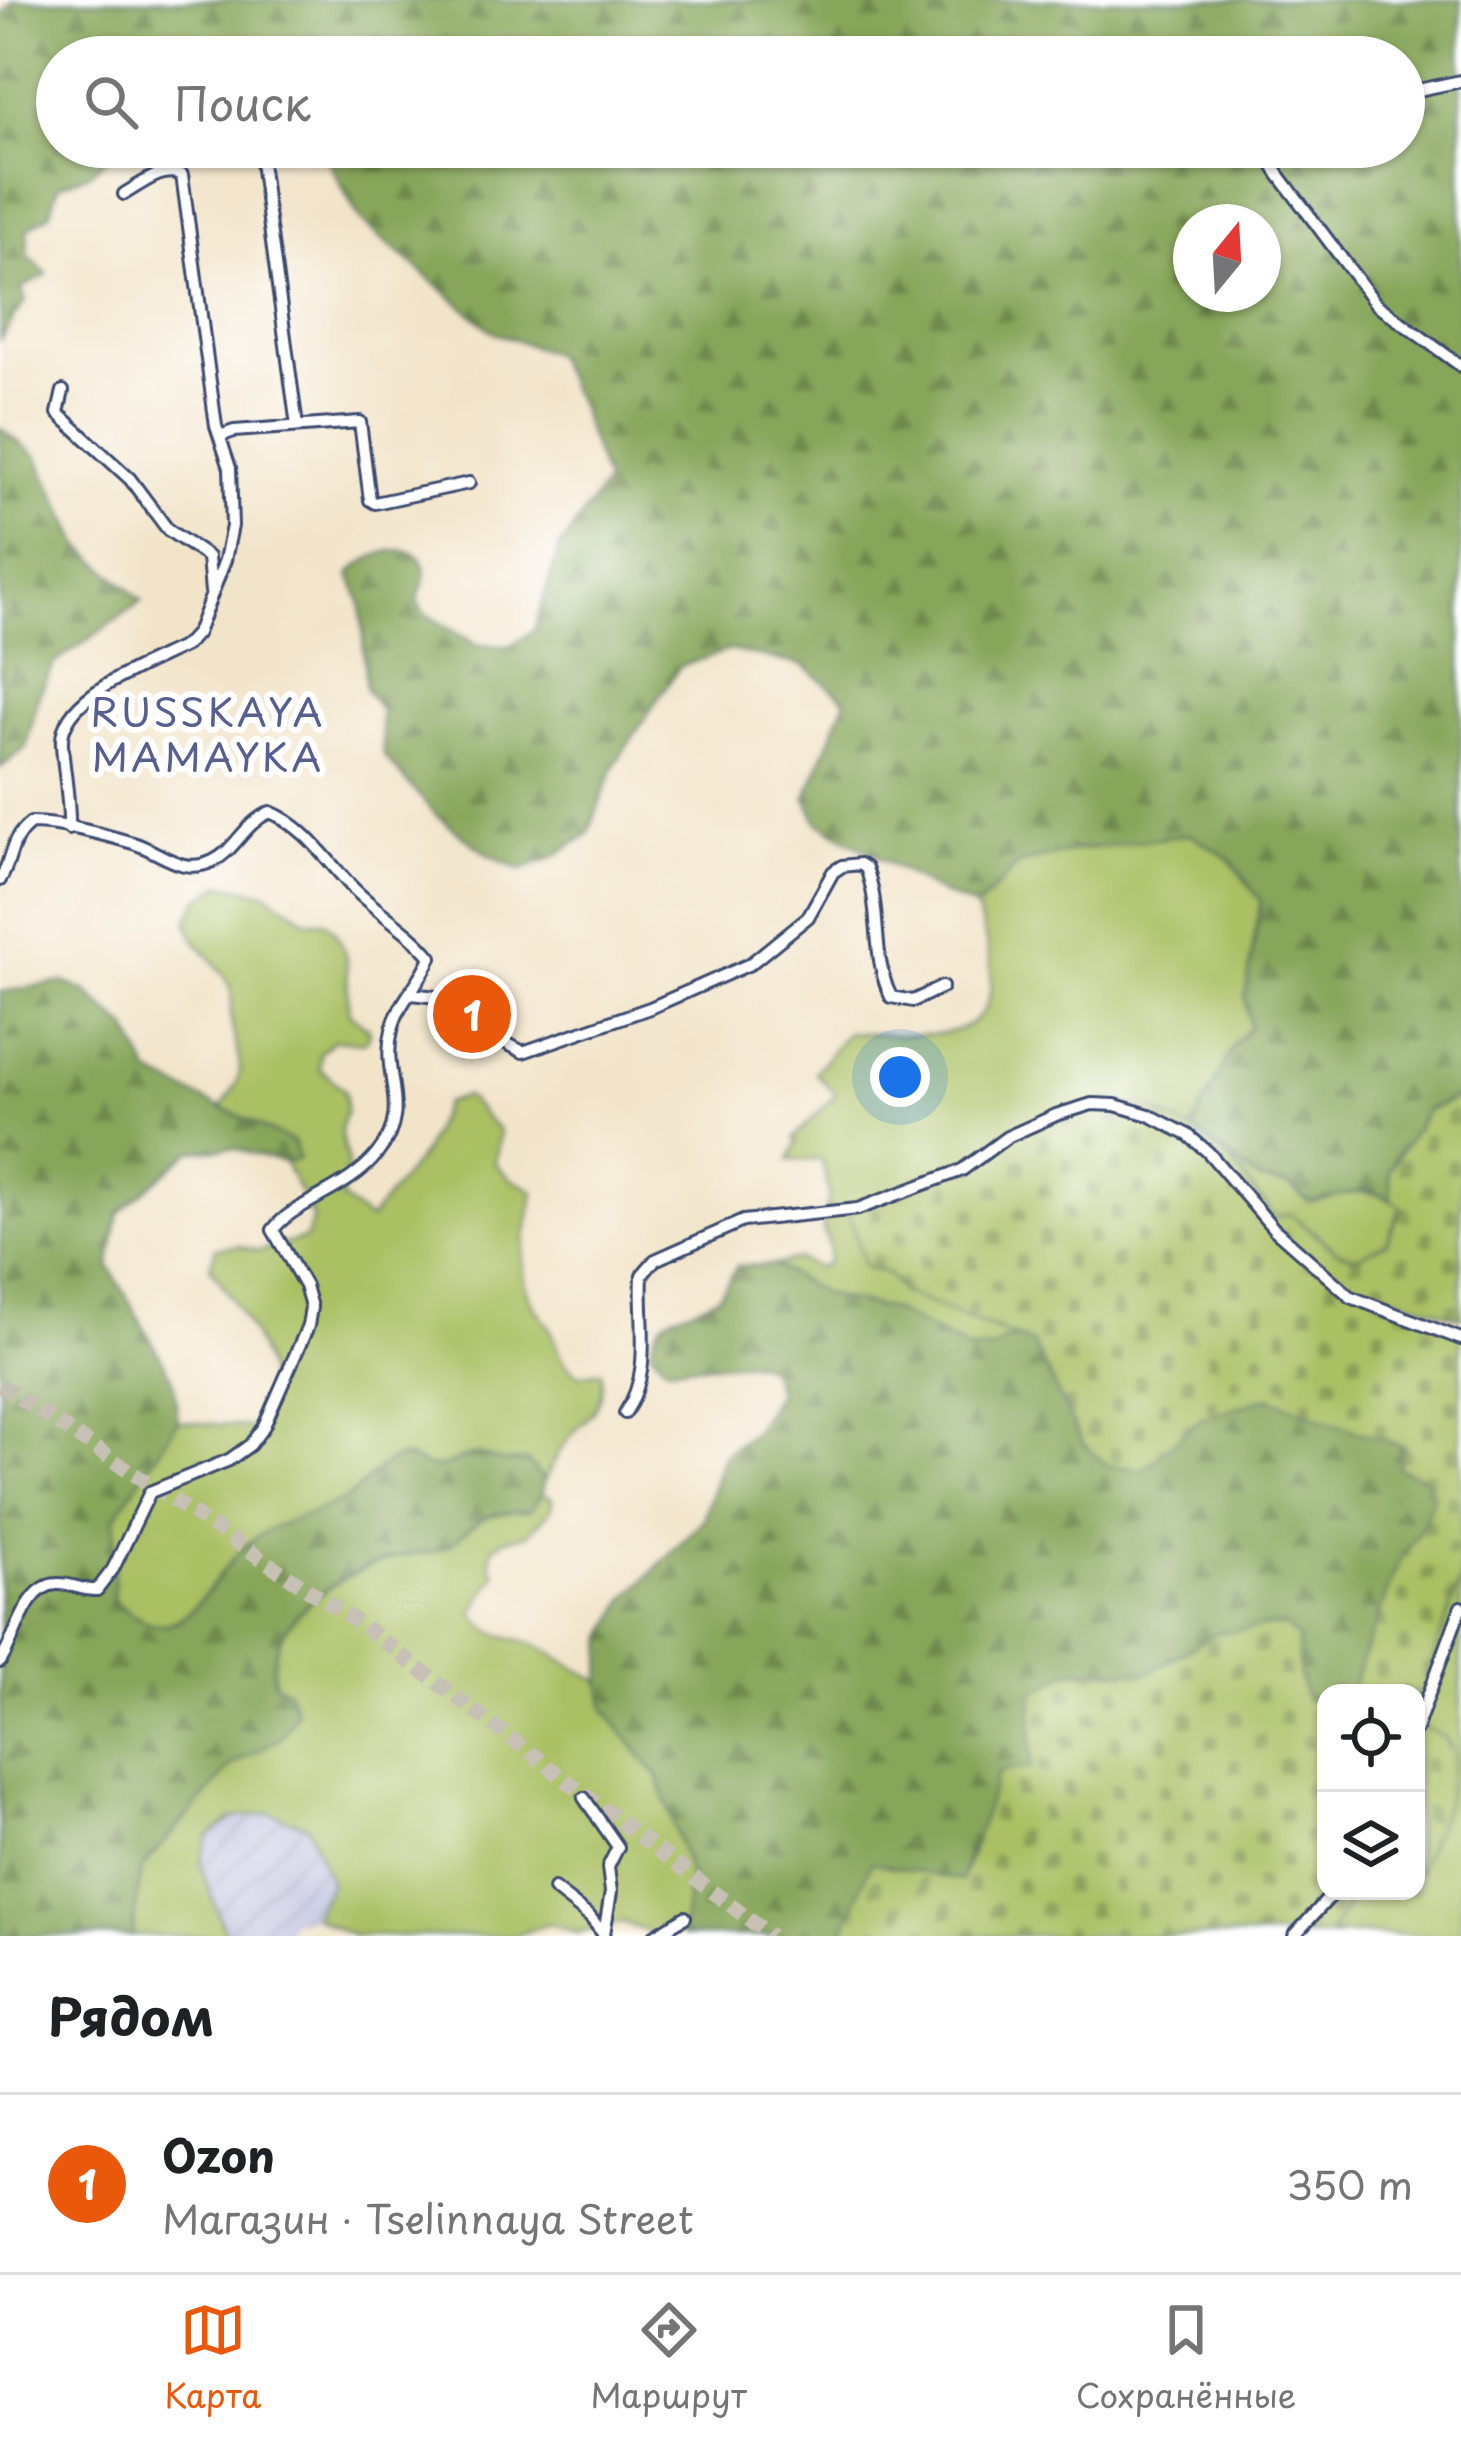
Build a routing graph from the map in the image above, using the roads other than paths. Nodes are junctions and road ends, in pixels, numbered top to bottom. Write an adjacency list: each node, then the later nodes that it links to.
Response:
1 (1461, 81): 2 (street)
2 (1425, 89)
3 (262, 168): 8 (street)
4 (1275, 168): 6 (street)
5 (124, 194): 9 (street)
6 (1461, 366)
7 (62, 392): 11 (street)
8 (297, 426): 9 (street); 10 (street)
9 (220, 436): 11 (street)
10 (469, 483)
11 (211, 595): 12 (street)
12 (69, 829): 13 (street); 15 (street)
13 (0, 880)
14 (942, 987): 15 (street)
15 (412, 994): 19 (street)
16 (1461, 1339): 17 (street)
17 (625, 1413)
18 (1461, 1607): 20 (street)
19 (0, 1662)
20 (1425, 1705)
21 (584, 1798): 25 (street)
22 (554, 1889): 25 (street)
23 (1327, 1900): 27 (street)
24 (685, 1917): 26 (street)
25 (605, 1935)
26 (654, 1936)
27 (1294, 1936)

